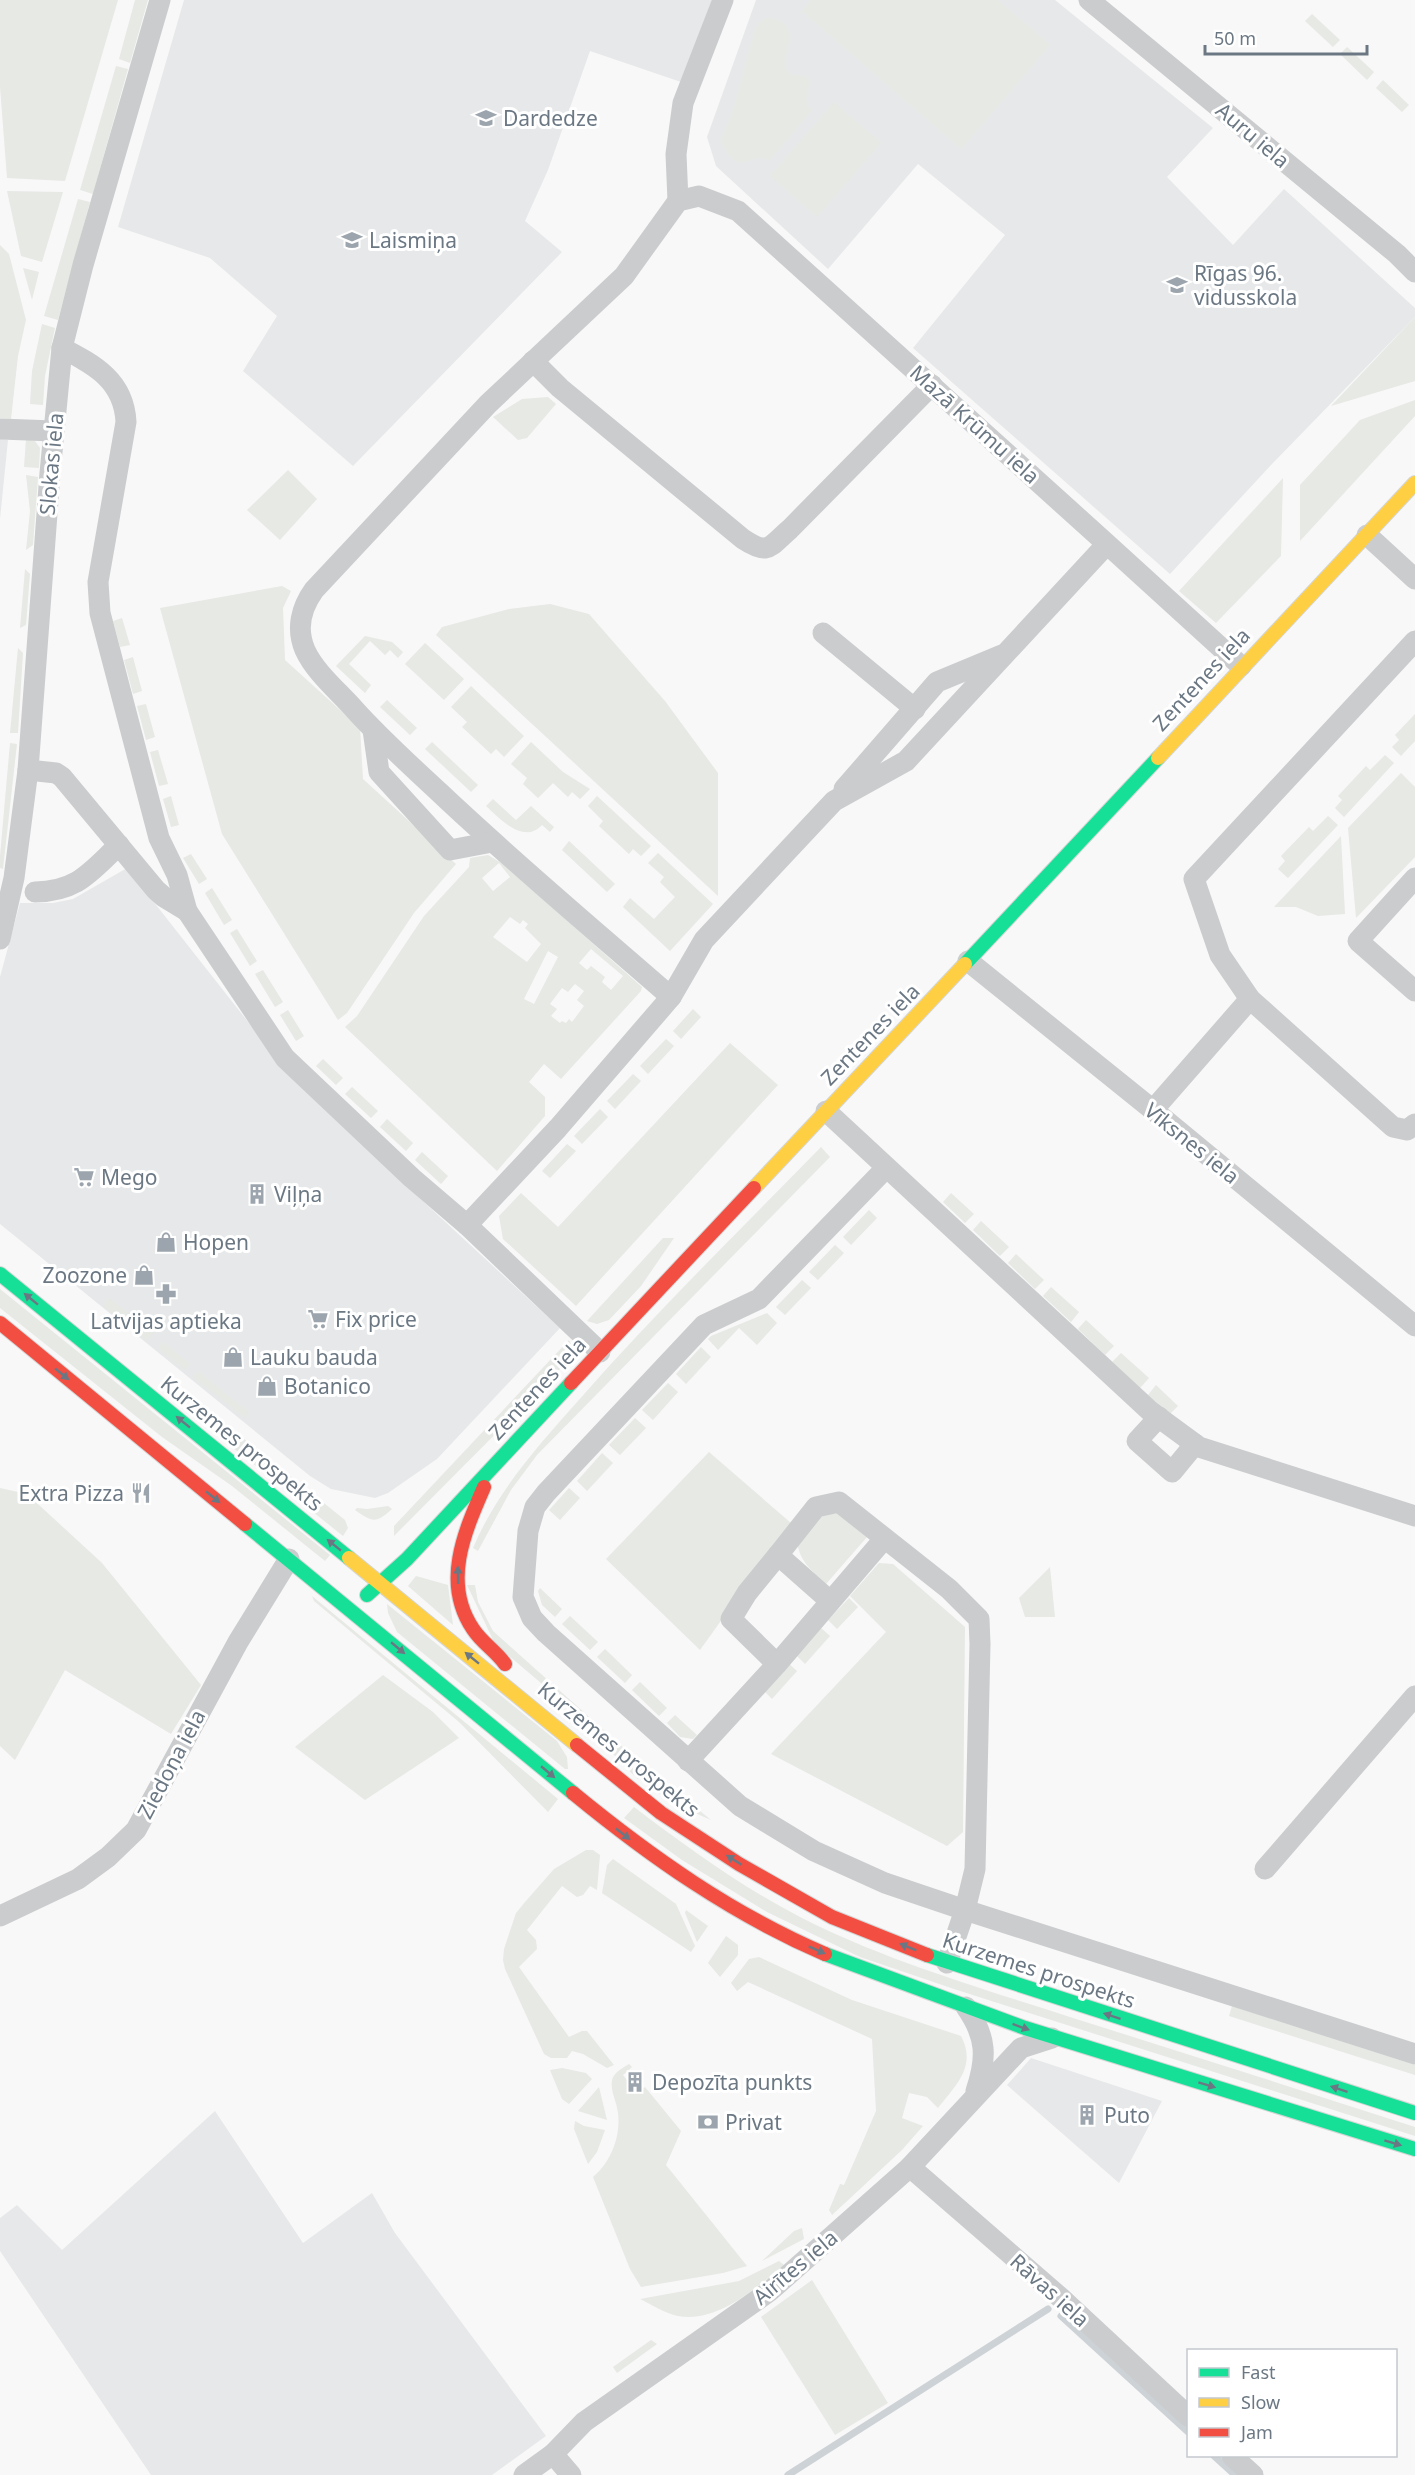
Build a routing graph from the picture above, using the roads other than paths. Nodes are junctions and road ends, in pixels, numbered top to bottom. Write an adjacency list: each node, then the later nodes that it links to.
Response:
1 (159, 0): 6 (street, Slokas iela)
2 (723, 0): 4 (street)
3 (1089, 0): 5 (street, Auru iela)
4 (678, 201): 7 (street); 8 (street, Mazā Krūmu iela)
5 (1415, 272)
6 (62, 348): 10 (street, Slokas iela); 27 (street)
7 (533, 361): 8 (street); 20 (street)
8 (932, 385): 13 (street, Mazā Krūmu iela)
9 (0, 429): 10 (street)
10 (54, 431): 21 (street, Slokas iela)
11 (1415, 483): 12 (main road, Zentenes iela)
12 (1367, 535): 14 (street); 18 (main road, Zentenes iela)
13 (1107, 544): 17 (street); 18 (street, Mazā Krūmu iela)
14 (1415, 579)
15 (823, 633): 19 (street)
16 (1415, 641): 32 (street)
17 (1009, 652): 19 (street); 22 (street)
18 (1242, 666): 29 (main road, Zentenes iela)
19 (915, 709): 22 (street)
20 (373, 730): 23 (street); 23 (street)
21 (28, 770): 24 (street); 28 (street, Slokas iela)
22 (834, 801): 31 (street)
23 (492, 842): 31 (street)
24 (119, 845): 26 (street); 27 (street)
25 (1415, 878): 30 (street)
26 (35, 892)
27 (187, 911): 37 (street)
28 (0, 939)
29 (968, 961): 33 (street, Vīksnes iela); 34 (main road, Zentenes iela)
30 (1415, 991)
31 (671, 997): 37 (street)
32 (1250, 999): 33 (street); 35 (street)
33 (1153, 1110): 40 (street, Vīksnes iela)
34 (826, 1111): 36 (street); 41 (main road, Zentenes iela)
35 (1415, 1124)
36 (886, 1168): 42 (street); 55 (street)
37 (467, 1225): 41 (street)
38 (0, 1274): 49 (main road, Kurzemes prospekts, one-way to 38)
39 (0, 1323): 48 (main road, one-way to 48)
40 (1415, 1326)
41 (600, 1352): 44 (main road, Zentenes iela)
42 (1159, 1418): 43 (street); 43 (street)
43 (1195, 1444): 45 (street)
44 (493, 1465): 49 (main road, Zentenes iela); 53 (main road, one-way to 44)
45 (1415, 1516)
46 (884, 1539): 47 (street); 50 (street); 57 (street)
47 (778, 1555): 50 (street); 52 (street)
48 (290, 1559): 51 (main road); 58 (street, Ziedoņa iela)
49 (380, 1582): 51 (main road, Zentenes iela); 53 (main road, Kurzemes prospekts, one-way to 49)
50 (830, 1601): 52 (street)
51 (353, 1611): 60 (main road, one-way to 60)
52 (777, 1664): 55 (street)
53 (518, 1695): 59 (main road, Kurzemes prospekts, one-way to 53)
54 (1415, 1696): 56 (street)
55 (688, 1761): 57 (street)
56 (1265, 1869)
57 (965, 1910): 59 (street); 62 (street)
58 (0, 1916)
59 (947, 1963): 64 (main road, Kurzemes prospekts, one-way to 59)
60 (966, 2007): 61 (main road, one-way to 61); 63 (street, Airītes iela)
61 (1052, 2038): 63 (street); 65 (main road, one-way to 65)
62 (1415, 2054)
63 (974, 2097): 66 (street, Airītes iela)
64 (1415, 2113)
65 (1415, 2150)
66 (910, 2167): 67 (street, Rāvas iela); 68 (street, Airītes iela)
67 (1187, 2415)
68 (553, 2454): 70 (street, Airītes iela); 71 (street)
69 (1233, 2457): 72 (street)
70 (524, 2475)
71 (571, 2475)
72 (1253, 2475)

